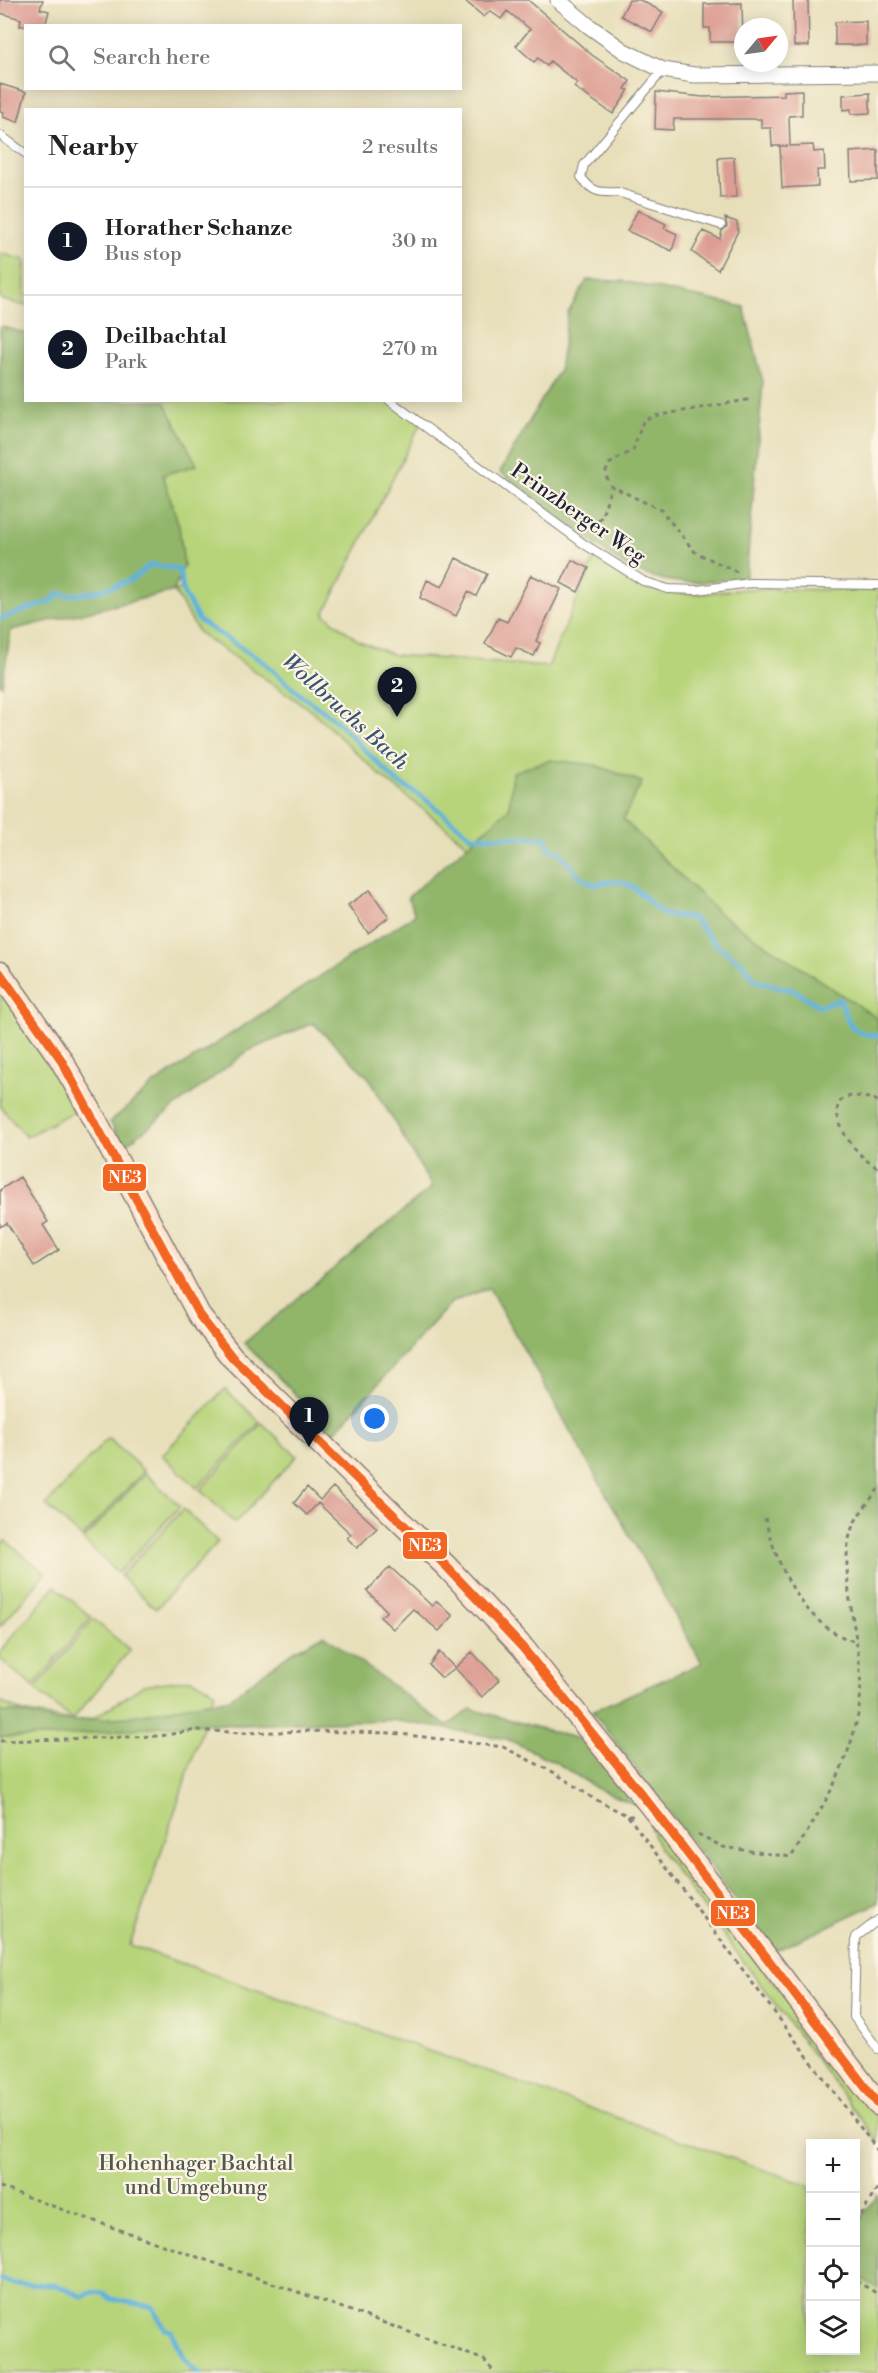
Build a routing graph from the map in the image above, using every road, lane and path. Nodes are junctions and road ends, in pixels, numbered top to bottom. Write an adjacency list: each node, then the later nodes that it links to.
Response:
1 (558, 0): 2 (street)
2 (663, 70): 3 (street); 6 (lane)
3 (878, 73)
4 (0, 135): 5 (lane)
5 (24, 153)
6 (721, 225)
7 (753, 399): 9 (path)
8 (392, 402): 10 (lane, Prinzberger Weg)
9 (611, 486): 10 (path); 11 (path)
10 (574, 536): 11 (lane, Prinzberger Weg)
11 (750, 583): 12 (lane, Prinzberger Weg)
12 (878, 585)
13 (0, 973): 21 (main road)
14 (878, 1101): 15 (path)
15 (878, 1168)
16 (878, 1489): 18 (path)
17 (765, 1518): 18 (path)
18 (856, 1641): 22 (path)
19 (0, 1742): 20 (path)
20 (628, 1816): 21 (path); 26 (path)
21 (659, 1816): 25 (main road)
22 (697, 1833)
23 (878, 1920): 24 (lane)
24 (878, 2049)
25 (878, 2104)
26 (878, 2151)
27 (0, 2187): 32 (path)
28 (878, 2187): 29 (path)
29 (860, 2215)
30 (860, 2284): 31 (path)
31 (878, 2294)
32 (495, 2373)

